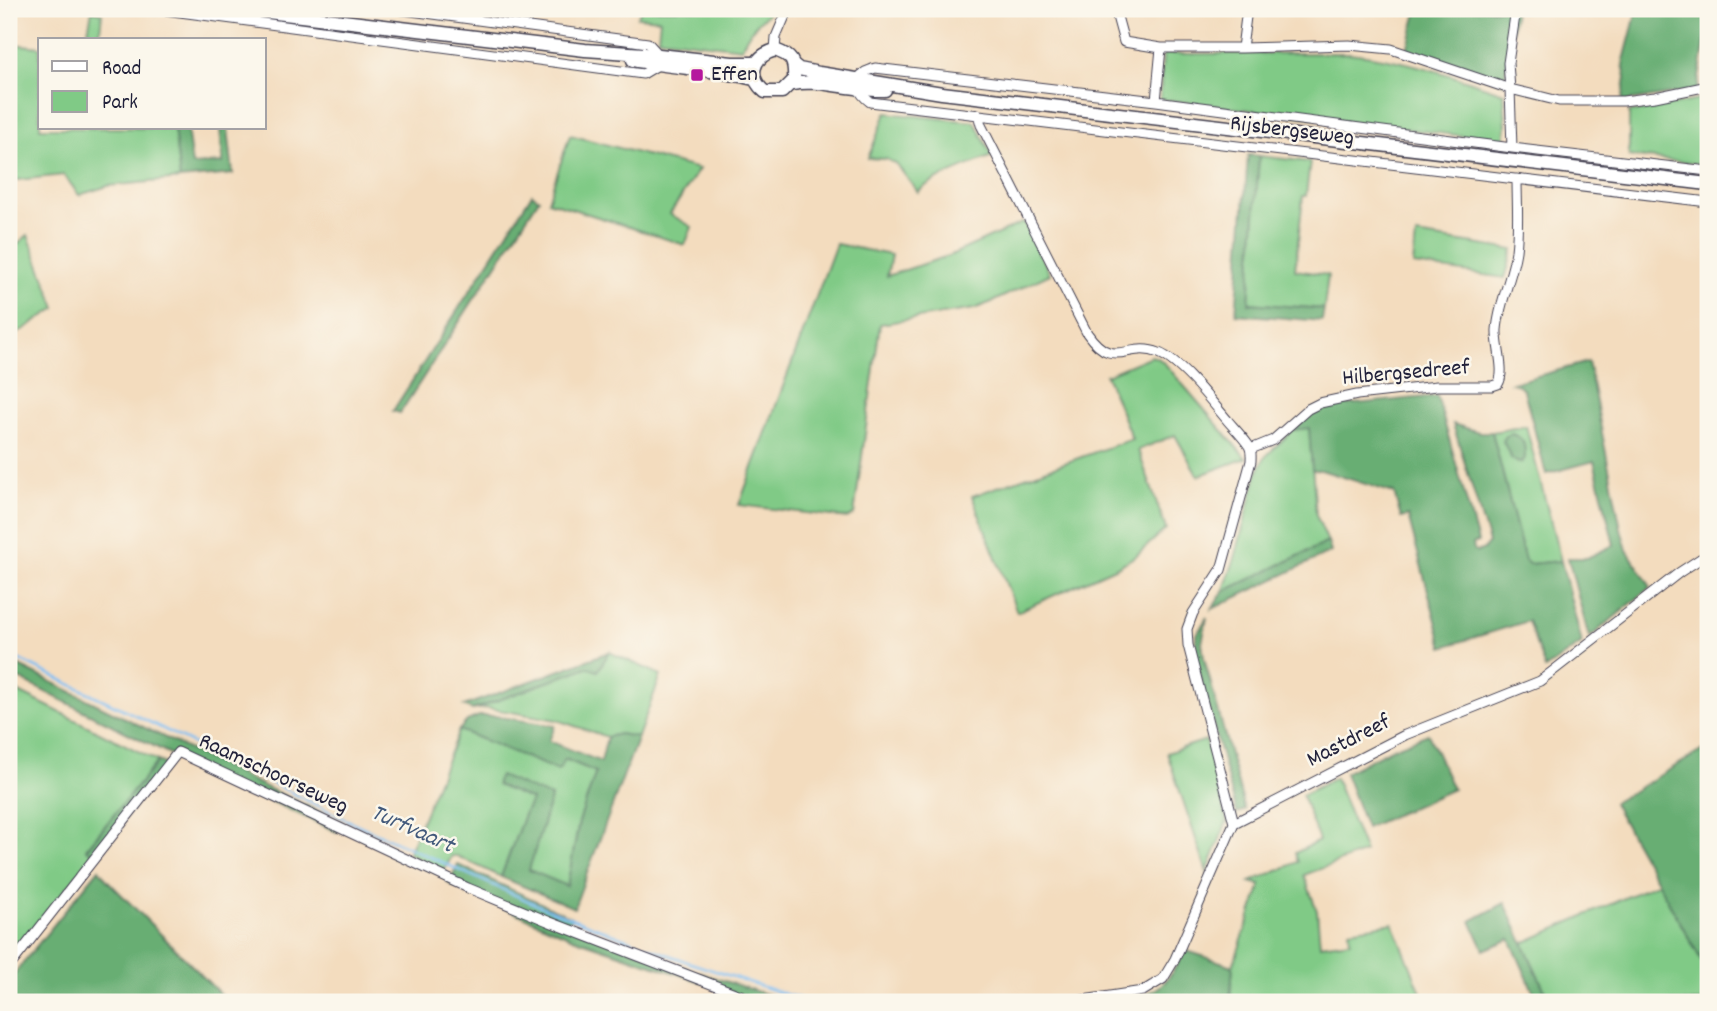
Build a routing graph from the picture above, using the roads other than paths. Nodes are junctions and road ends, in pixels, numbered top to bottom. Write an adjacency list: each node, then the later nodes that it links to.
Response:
1 (157, 9): 11 (street)
2 (243, 9): 11 (main road)
3 (396, 9): 11 (street)
4 (788, 9): 10 (street)
5 (1115, 9): 8 (street)
6 (1247, 9): 9 (street)
7 (1516, 9): 18 (street)
8 (1161, 48): 9 (street); 19 (street)
9 (1242, 48): 18 (street)
10 (775, 50): 12 (main road); 13 (main road)
11 (658, 60): 12 (main road); 14 (main road)
12 (756, 63): 14 (main road)
13 (794, 65): 15 (main road); 16 (main road, Rijsbergseweg)
14 (754, 79): 15 (main road)
15 (792, 84): 16 (main road, Rijsbergseweg)
16 (858, 84): 19 (street, Rijsbergseweg); 20 (street, Rijsbergseweg); 24 (main road, Rijsbergseweg)
17 (1708, 86): 18 (street)
18 (1510, 89): 21 (street)
19 (1156, 101): 21 (street, Rijsbergseweg)
20 (978, 114): 23 (street, Rijsbergseweg); 26 (street)
21 (1512, 148): 22 (street, Rijsbergseweg)
22 (1708, 171)
23 (1517, 180): 25 (street, Rijsbergseweg); 26 (street, Hilbergsedreef)
24 (1708, 184)
25 (1708, 202)
26 (1251, 449): 28 (street)
27 (1708, 556): 28 (street, Mastdreef)
28 (1234, 822): 31 (street)
29 (9, 967): 30 (street, Raamschoorseweg)
30 (758, 1002)
31 (1070, 1002)

